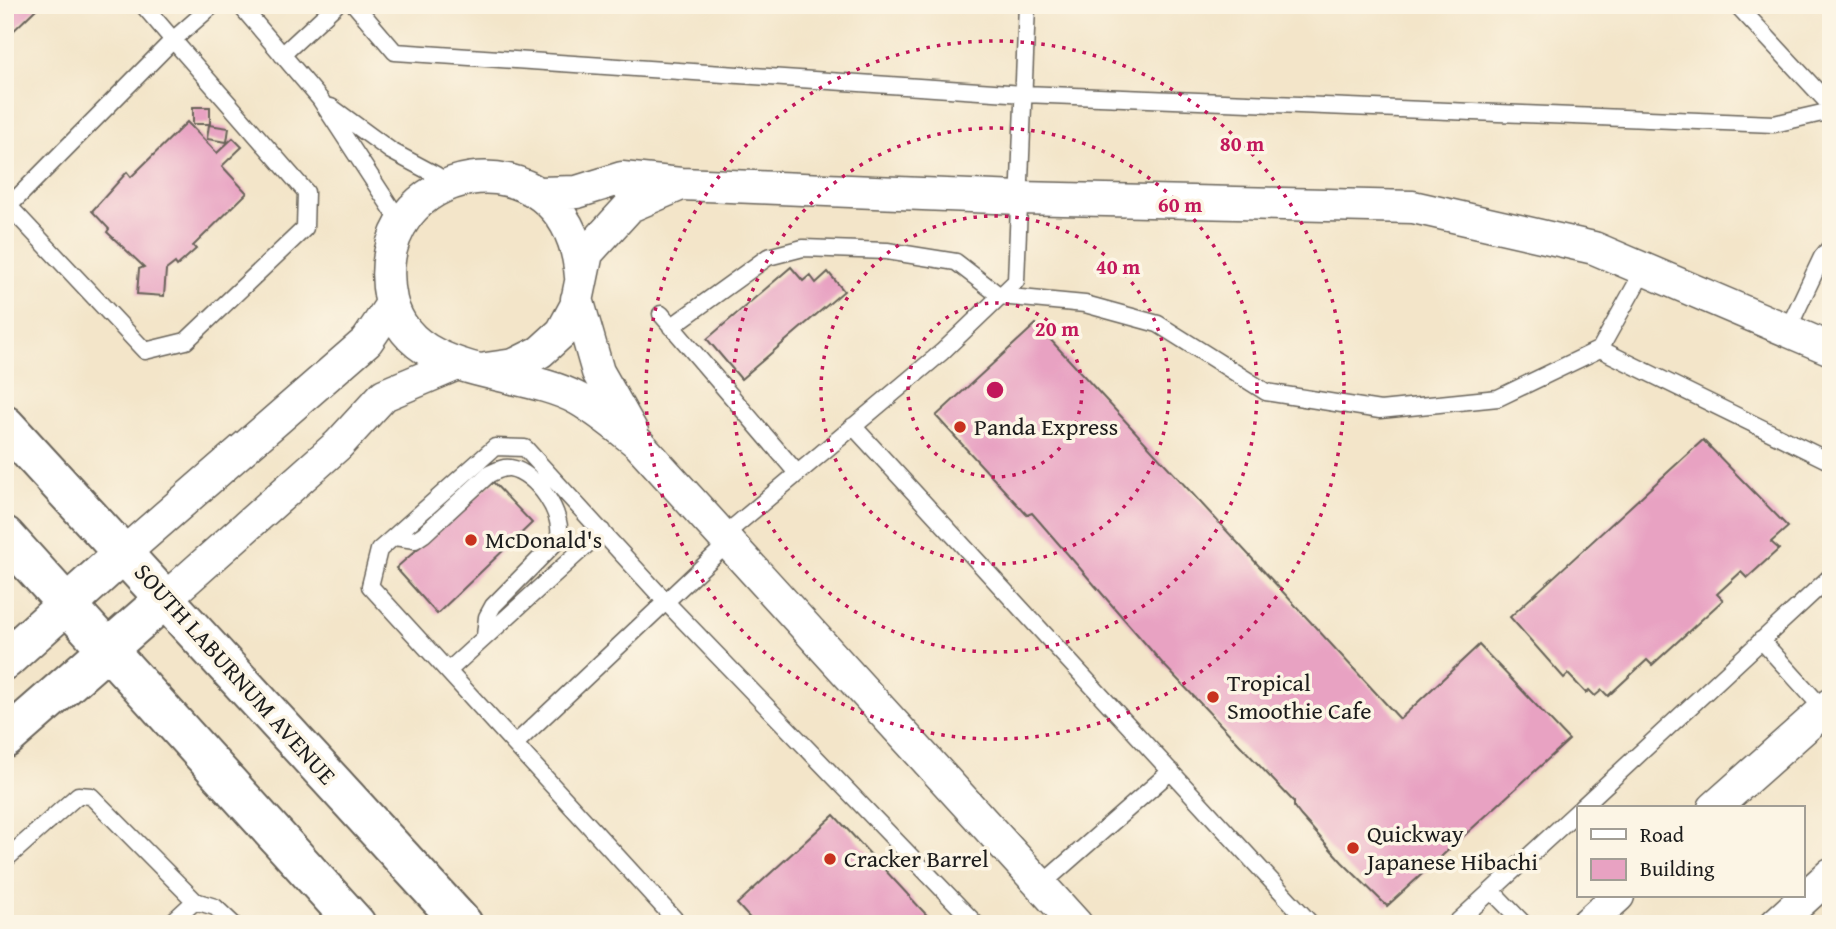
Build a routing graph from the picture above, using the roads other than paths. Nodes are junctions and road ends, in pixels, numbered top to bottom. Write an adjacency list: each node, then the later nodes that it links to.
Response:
1 (143, 5): 8 (lane)
2 (213, 5): 8 (lane)
3 (240, 5): 9 (lane)
4 (336, 5): 9 (lane)
5 (355, 5): 10 (lane)
6 (1027, 5): 10 (lane)
7 (1737, 5): 12 (lane)
8 (173, 40): 17 (lane); 17 (lane)
9 (282, 54): 11 (lane)
10 (1024, 93): 12 (lane); 16 (lane)
11 (320, 99): 13 (lane); 18 (lane)
12 (1831, 108)
13 (447, 184): 15 (street); 18 (street)
14 (681, 184): 15 (street); 16 (street); 21 (street)
15 (539, 193): 21 (street)
16 (1019, 198): 20 (street); 22 (lane)
17 (7, 204)
18 (401, 223): 23 (street)
19 (1831, 246): 24 (lane)
20 (1644, 270): 24 (street); 25 (lane)
21 (579, 288): 26 (street); 29 (street)
22 (1000, 296): 25 (lane); 28 (lane); 31 (lane)
23 (392, 303): 26 (street); 36 (street)
24 (1816, 345)
25 (1600, 349): 30 (lane)
26 (470, 367): 29 (street); 38 (street)
27 (5, 425): 36 (main road, SOUTH LABURNUM AVENUE)
28 (853, 426): 31 (lane); 49 (lane)
29 (638, 443): 35 (street)
30 (1831, 461)
31 (797, 473): 35 (lane)
32 (602, 531): 34 (lane); 39 (lane); 41 (lane)
33 (5, 536): 40 (main road)
34 (394, 537): 41 (lane); 45 (lane)
35 (726, 539): 39 (lane); 55 (street)
36 (124, 553): 38 (main road, SOUTH LABURNUM AVENUE); 40 (main road)
37 (1831, 576): 42 (lane)
38 (166, 598): 43 (main road); 62 (main road, SOUTH LABURNUM AVENUE)
39 (666, 601): 48 (lane); 64 (lane)
40 (68, 604): 43 (main road); 44 (main road)
41 (485, 636): 45 (lane)
42 (1761, 640): 46 (lane); 50 (lane)
43 (108, 650): 47 (main road); 61 (main road)
44 (5, 660)
45 (448, 671): 48 (lane)
46 (1828, 710): 51 (street)
47 (5, 739)
48 (515, 744): 63 (lane)
49 (1171, 771): 55 (lane); 66 (lane)
50 (1583, 806)
51 (1716, 806)
52 (1577, 812): 56 (lane)
53 (5, 860): 58 (lane)
54 (1831, 874): 70 (street)
55 (1041, 885): 65 (street)
56 (1492, 891): 67 (lane); 68 (lane)
57 (1616, 898): 69 (street)
58 (195, 901): 59 (lane); 60 (lane)
59 (170, 924)
60 (233, 924)
61 (356, 924)
62 (463, 924)
63 (679, 924)
64 (976, 924)
65 (1076, 924)
66 (1311, 924)
67 (1455, 924)
68 (1524, 924)
69 (1587, 924)
70 (1776, 924)

